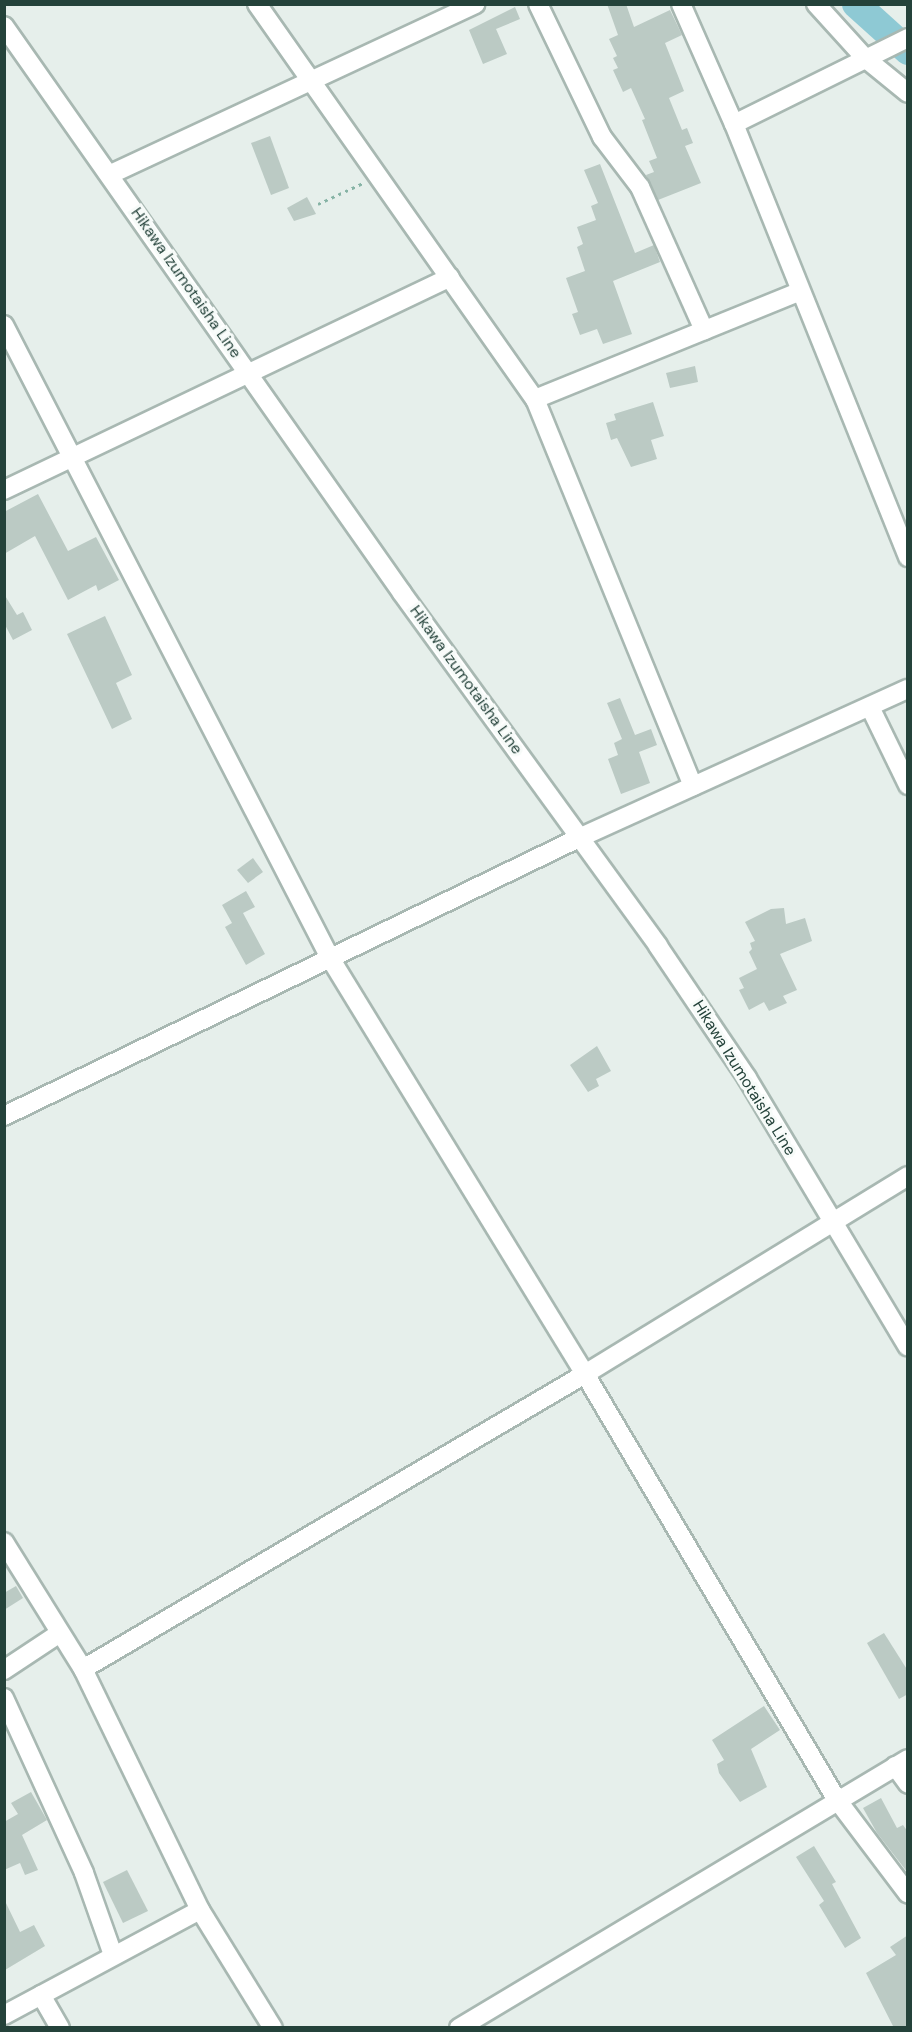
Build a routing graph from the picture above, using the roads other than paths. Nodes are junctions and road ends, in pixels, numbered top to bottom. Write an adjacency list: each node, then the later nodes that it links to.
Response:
1 (257, 4): 9 (street)
2 (475, 4): 9 (street)
3 (538, 4): 16 (street)
4 (681, 4): 11 (street)
5 (816, 4): 8 (street)
6 (4, 26): 12 (street, Hikawa Izumotaisha Line)
7 (908, 38): 8 (street)
8 (869, 56): 10 (street); 11 (street)
9 (313, 82): 12 (street); 13 (street)
10 (908, 93)
11 (734, 124): 14 (street)
12 (111, 174): 17 (street, Hikawa Izumotaisha Line)
13 (450, 278): 17 (street); 18 (street)
14 (798, 292): 16 (street); 21 (street)
15 (4, 325): 19 (street)
16 (704, 330): 18 (street)
17 (249, 374): 19 (street); 26 (street, Hikawa Izumotaisha Line)
18 (535, 399): 25 (street)
19 (74, 457): 20 (street); 27 (street)
20 (4, 490)
21 (908, 557)
22 (908, 689): 23 (street)
23 (870, 707): 24 (street); 25 (street)
24 (908, 785)
25 (693, 786): 26 (street)
26 (581, 837): 27 (street); 30 (street, Hikawa Izumotaisha Line)
27 (330, 958): 28 (street); 32 (street)
28 (4, 1116)
29 (908, 1176): 30 (street)
30 (832, 1222): 31 (street, Hikawa Izumotaisha Line); 32 (street)
31 (908, 1347)
32 (585, 1374): 35 (street); 40 (street)
33 (4, 1542): 34 (street)
34 (60, 1633): 35 (street); 36 (street)
35 (83, 1669): 42 (street)
36 (4, 1670)
37 (4, 1698): 43 (street)
38 (901, 1763): 39 (street); 40 (street)
39 (908, 1784)
40 (838, 1801): 41 (street); 48 (street)
41 (908, 1894)
42 (200, 1910): 43 (street); 47 (street)
43 (113, 1954): 44 (street)
44 (41, 1995): 45 (street); 46 (street)
45 (4, 2015)
46 (60, 2028)
47 (273, 2028)
48 (459, 2028)

